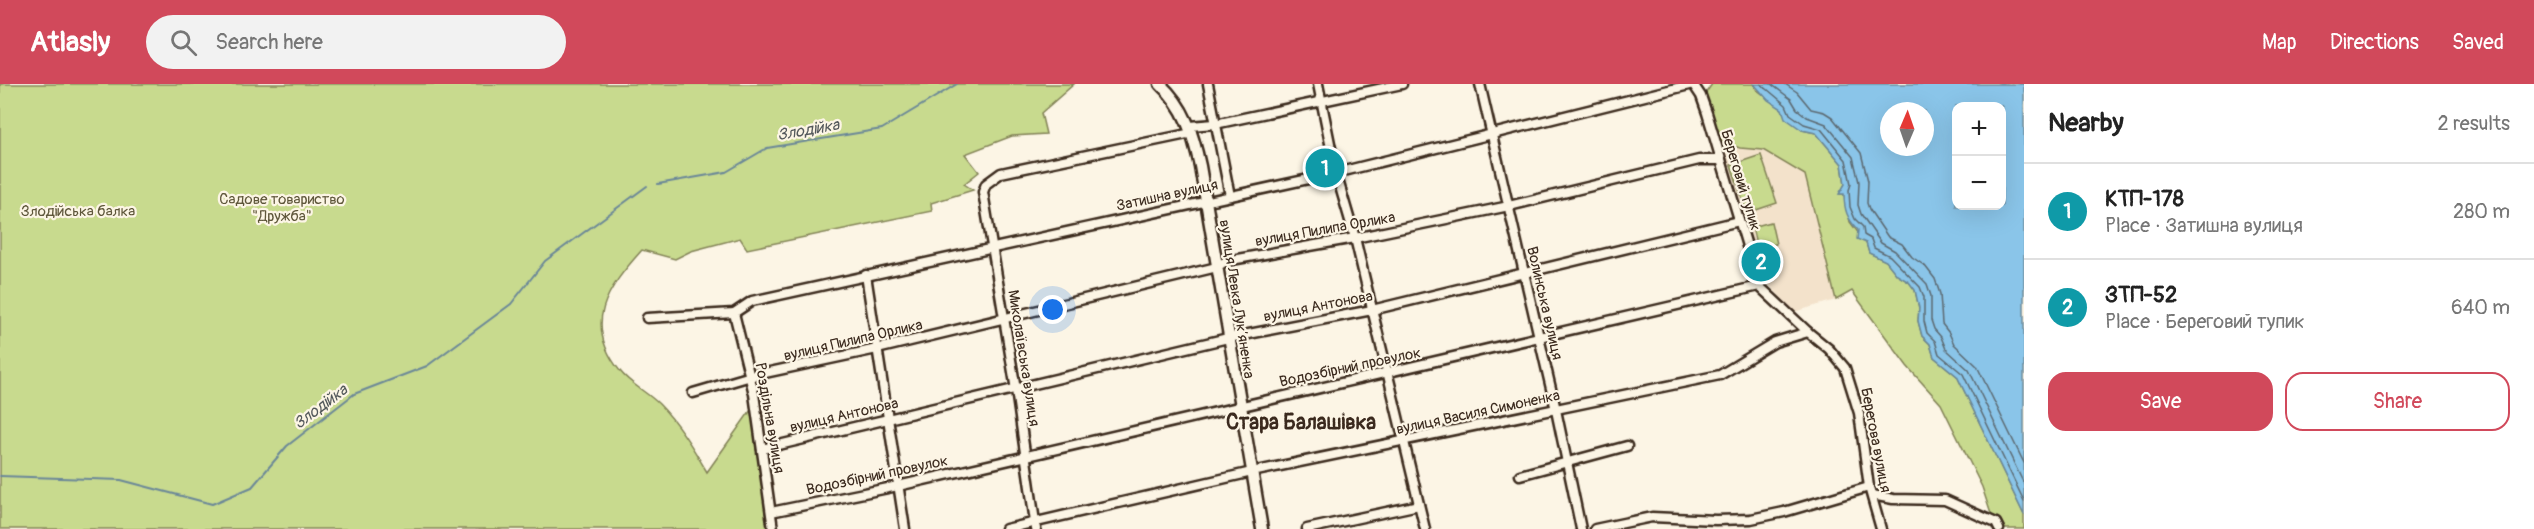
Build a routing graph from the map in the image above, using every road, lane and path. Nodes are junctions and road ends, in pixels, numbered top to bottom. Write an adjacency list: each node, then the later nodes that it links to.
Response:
1 (1160, 84): 9 (street, вулиця Левка Лукʼяненка)
2 (1208, 84): 8 (street)
3 (1318, 84): 7 (street)
4 (1402, 84): 7 (street)
5 (1480, 84): 10 (street, Волинська вулиця)
6 (1693, 84): 10 (street, Затишна вулиця); 11 (street, Береговий тупик)
7 (1323, 103): 8 (street); 12 (street)
8 (1215, 124): 9 (street); 13 (street)
9 (1191, 129): 14 (street, вулиця Левка Лукʼяненка); 18 (street, Миколаївська вулиця)
10 (1492, 133): 12 (street, Затишна вулиця); 15 (street, Волинська вулиця)
11 (1721, 160): 15 (street, вулиця Пилипа Орлика); 16 (street, Береговий тупик)
12 (1336, 173): 13 (street, Затишна вулиця); 17 (street)
13 (1230, 196): 14 (street, Затишна вулиця)
14 (1206, 200): 18 (street, Затишна вулиця); 19 (street, вулиця Левка Лукʼяненка)
15 (1509, 206): 17 (street, вулиця Пилипа Орлика); 20 (street, Волинська вулиця)
16 (1739, 221): 20 (street, вулиця Антонова); 22 (street, Береговий тупик)
17 (1355, 238): 19 (street, вулиця Пилипа Орлика); 23 (street)
18 (993, 247): 21 (street, Затишна вулиця); 26 (street, Миколаївська вулиця)
19 (1217, 267): 26 (street, вулиця Пилипа Орлика); 28 (street, вулиця Левка Лукʼяненка)
20 (1523, 272): 23 (street, вулиця Антонова); 29 (street, Волинська вулиця)
21 (866, 275): 24 (street, Затишна вулиця); 30 (street)
22 (1759, 286): 27 (street, Берегова вулиця); 29 (street, Водозбірний провулок)
23 (1372, 310): 28 (street, вулиця Антонова); 31 (street)
24 (734, 313): 25 (street, Затишна вулиця); 32 (street, Роздільна вулиця)
25 (647, 318)
26 (1005, 318): 30 (street, вулиця Пилипа Орлика); 33 (street, Миколаївська вулиця)
27 (1808, 332): 36 (street, вулиця Василя Симоненка); 46 (street, Берегова вулиця)
28 (1228, 338): 33 (street, вулиця Антонова); 35 (street, вулиця Левка Лукʼяненка)
29 (1540, 339): 31 (street, Водозбірний провулок); 36 (street, Волинська вулиця)
30 (877, 349): 32 (street, вулиця Пилипа Орлика); 37 (street)
31 (1388, 373): 35 (street, Водозбірний провулок); 38 (street)
32 (750, 376): 34 (street, вулиця Пилипа Орлика); 40 (street, Роздільна вулиця)
33 (1016, 390): 37 (street, вулиця Антонова); 41 (street, Миколаївська вулиця)
34 (693, 393)
35 (1240, 405): 41 (street, Водозбірний провулок); 43 (street, вулиця Левка Лукʼяненка)
36 (1556, 410): 38 (street, вулиця Василя Симоненка); 42 (street, Волинська вулиця)
37 (888, 418): 40 (street, вулиця Антонова); 45 (street)
38 (1404, 441): 43 (street, вулиця Василя Симоненка); 47 (street)
39 (1627, 446): 42 (street)
40 (762, 449): 48 (street, Роздільна вулиця)
41 (1026, 455): 45 (street, Водозбірний провулок); 50 (street, Миколаївська вулиця)
42 (1567, 462): 44 (street); 57 (street, Волинська вулиця)
43 (1252, 472): 50 (street, вулиця Василя Симоненка); 54 (street, вулиця Левка Лукʼяненка)
44 (1520, 475)
45 (898, 486): 48 (street, Водозбірний провулок); 52 (street)
46 (1871, 491): 49 (street); 59 (street, Берегова вулиця); 60 (street)
47 (1419, 505): 55 (street); 56 (street)
48 (771, 512): 51 (street, Роздільна вулиця)
49 (1717, 525): 58 (street)
50 (1035, 526): 53 (street, вулиця Василя Симоненка)
51 (773, 529)
52 (905, 529)
53 (1006, 529)
54 (1262, 529)
55 (1307, 529)
56 (1425, 529)
57 (1581, 529)
58 (1595, 529)
59 (1881, 529)
60 (1999, 529)

